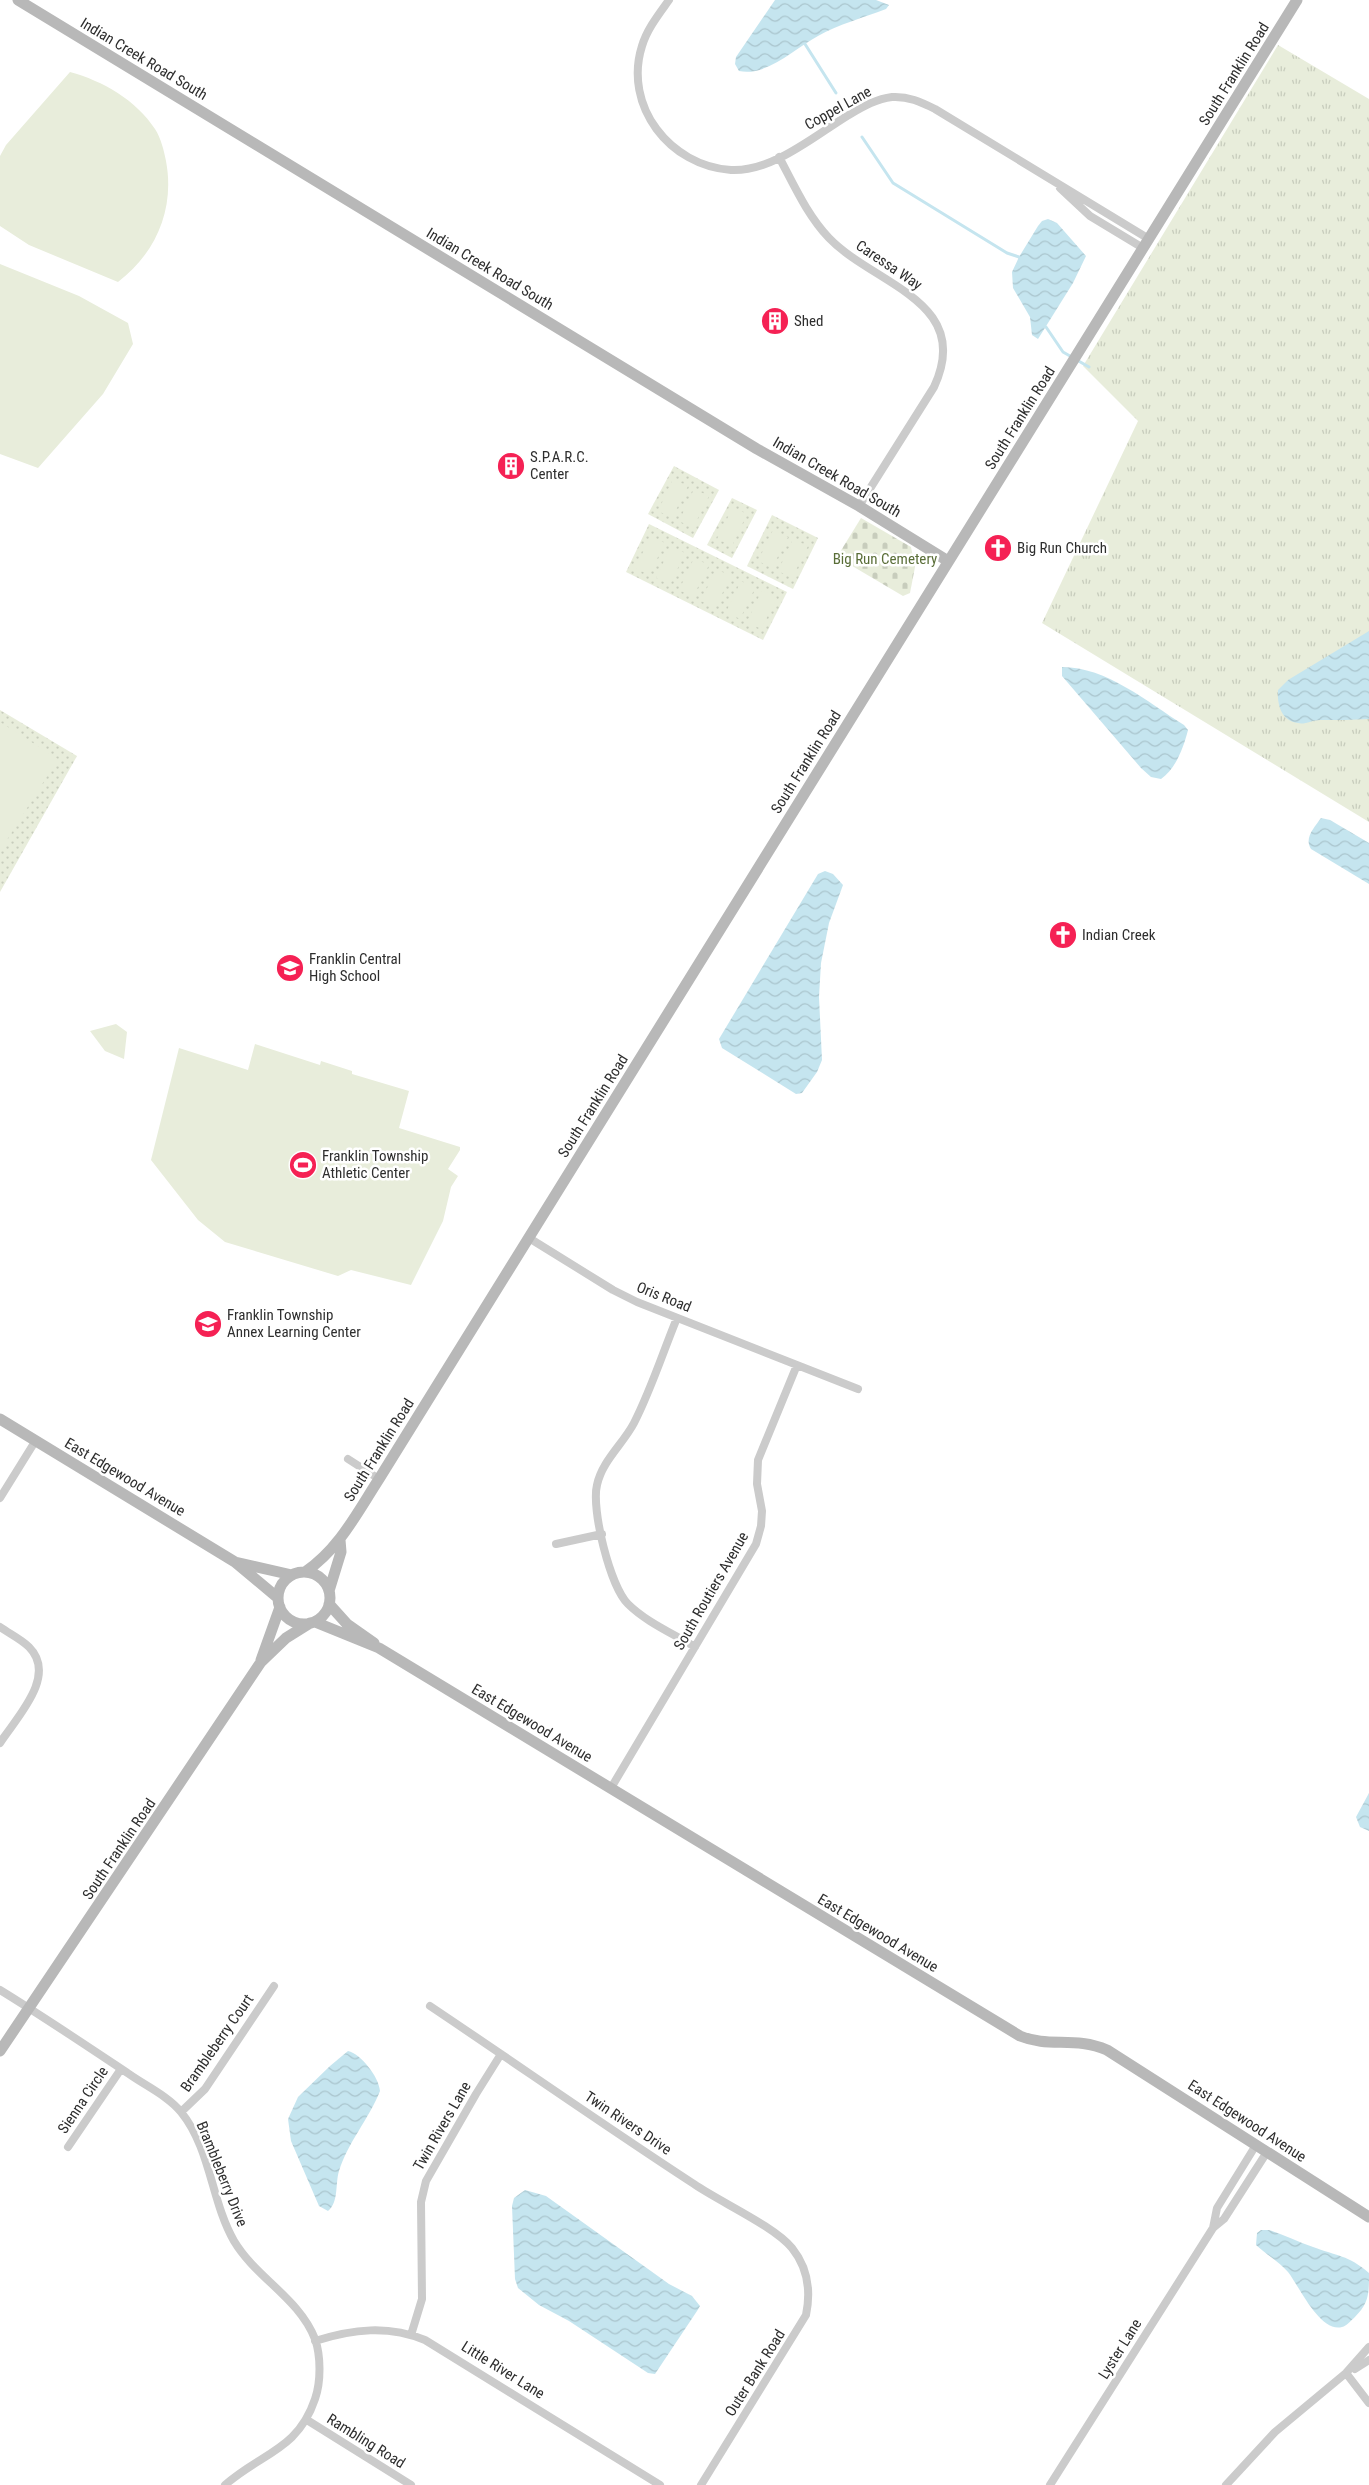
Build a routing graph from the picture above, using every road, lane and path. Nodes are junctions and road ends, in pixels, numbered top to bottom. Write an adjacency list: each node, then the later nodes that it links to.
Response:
1 (18, 0): 7 (main road, Indian Creek Road South)
2 (669, 0): 4 (street, Coppel Lane)
3 (1297, 0): 6 (main road, South Franklin Road)
4 (779, 157): 5 (street, Coppel Lane); 7 (street, Caressa Way)
5 (1053, 181): 6 (street, Coppel Lane); 6 (street, Coppel Lane)
6 (1146, 243): 8 (main road, South Franklin Road)
7 (859, 506): 8 (main road, Indian Creek Road South)
8 (948, 561): 9 (main road, South Franklin Road)
9 (528, 1238): 10 (street, Oris Road); 16 (main road, South Franklin Road)
10 (677, 1318): 11 (street, Oris Road); 18 (street)
11 (796, 1365): 12 (street, Oris Road); 29 (street, South Routiers Avenue)
12 (858, 1389)
13 (0, 1418): 14 (main road, East Edgewood Avenue)
14 (36, 1440): 17 (street); 21 (main road, East Edgewood Avenue)
15 (348, 1459): 16 (street)
16 (379, 1479): 19 (main road, South Franklin Road)
17 (0, 1498)
18 (602, 1534): 20 (street); 29 (street)
19 (340, 1540): 22 (main road, South Franklin Road); 24 (main road, South Franklin Road)
20 (556, 1544)
21 (235, 1562): 23 (main road); 25 (main road)
22 (305, 1572): 23 (main road); 24 (main road)
23 (292, 1575): 25 (main road)
24 (329, 1591): 26 (main road)
25 (279, 1603): 27 (main road); 31 (main road, South Franklin Road)
26 (329, 1604): 27 (main road); 30 (main road)
27 (313, 1622): 30 (main road); 31 (main road, South Franklin Road)
28 (0, 1628): 32 (street)
29 (695, 1647): 33 (street, South Routiers Avenue)
30 (379, 1648): 33 (main road, East Edgewood Avenue)
31 (261, 1662): 37 (main road, South Franklin Road)
32 (0, 1743)
33 (610, 1788): 42 (main road, East Edgewood Avenue)
34 (274, 1986): 41 (street, Brambleberry Court)
35 (0, 1990): 37 (street, Brambleberry Drive)
36 (430, 2006): 39 (street, Twin Rivers Drive)
37 (30, 2009): 38 (main road, South Franklin Road); 40 (street, Brambleberry Drive)
38 (0, 2051)
39 (501, 2054): 47 (street, Twin Rivers Drive); 48 (street, Twin Rivers Lane)
40 (121, 2068): 41 (street, Brambleberry Drive); 43 (street, Sienna Circle)
41 (181, 2112): 49 (street, Brambleberry Drive)
42 (1256, 2145): 44 (main road, East Edgewood Avenue); 46 (street, Lyster Lane)
43 (68, 2147)
44 (1267, 2152): 45 (main road, East Edgewood Avenue); 46 (street, Lyster Lane)
45 (1369, 2217)
46 (1213, 2228): 59 (street, Lyster Lane)
47 (805, 2269): 58 (street, Outer Bank Road)
48 (411, 2335): 49 (street, Little River Lane); 57 (street, Little River Lane)
49 (315, 2341): 54 (street)
50 (1369, 2347): 52 (street)
51 (1369, 2360): 52 (street)
52 (1346, 2373): 53 (street); 60 (street)
53 (1369, 2404)
54 (307, 2420): 55 (street); 56 (street, Rambling Road)
55 (225, 2485)
56 (411, 2485)
57 (660, 2485)
58 (701, 2485)
59 (1050, 2485)
60 (1226, 2485)

